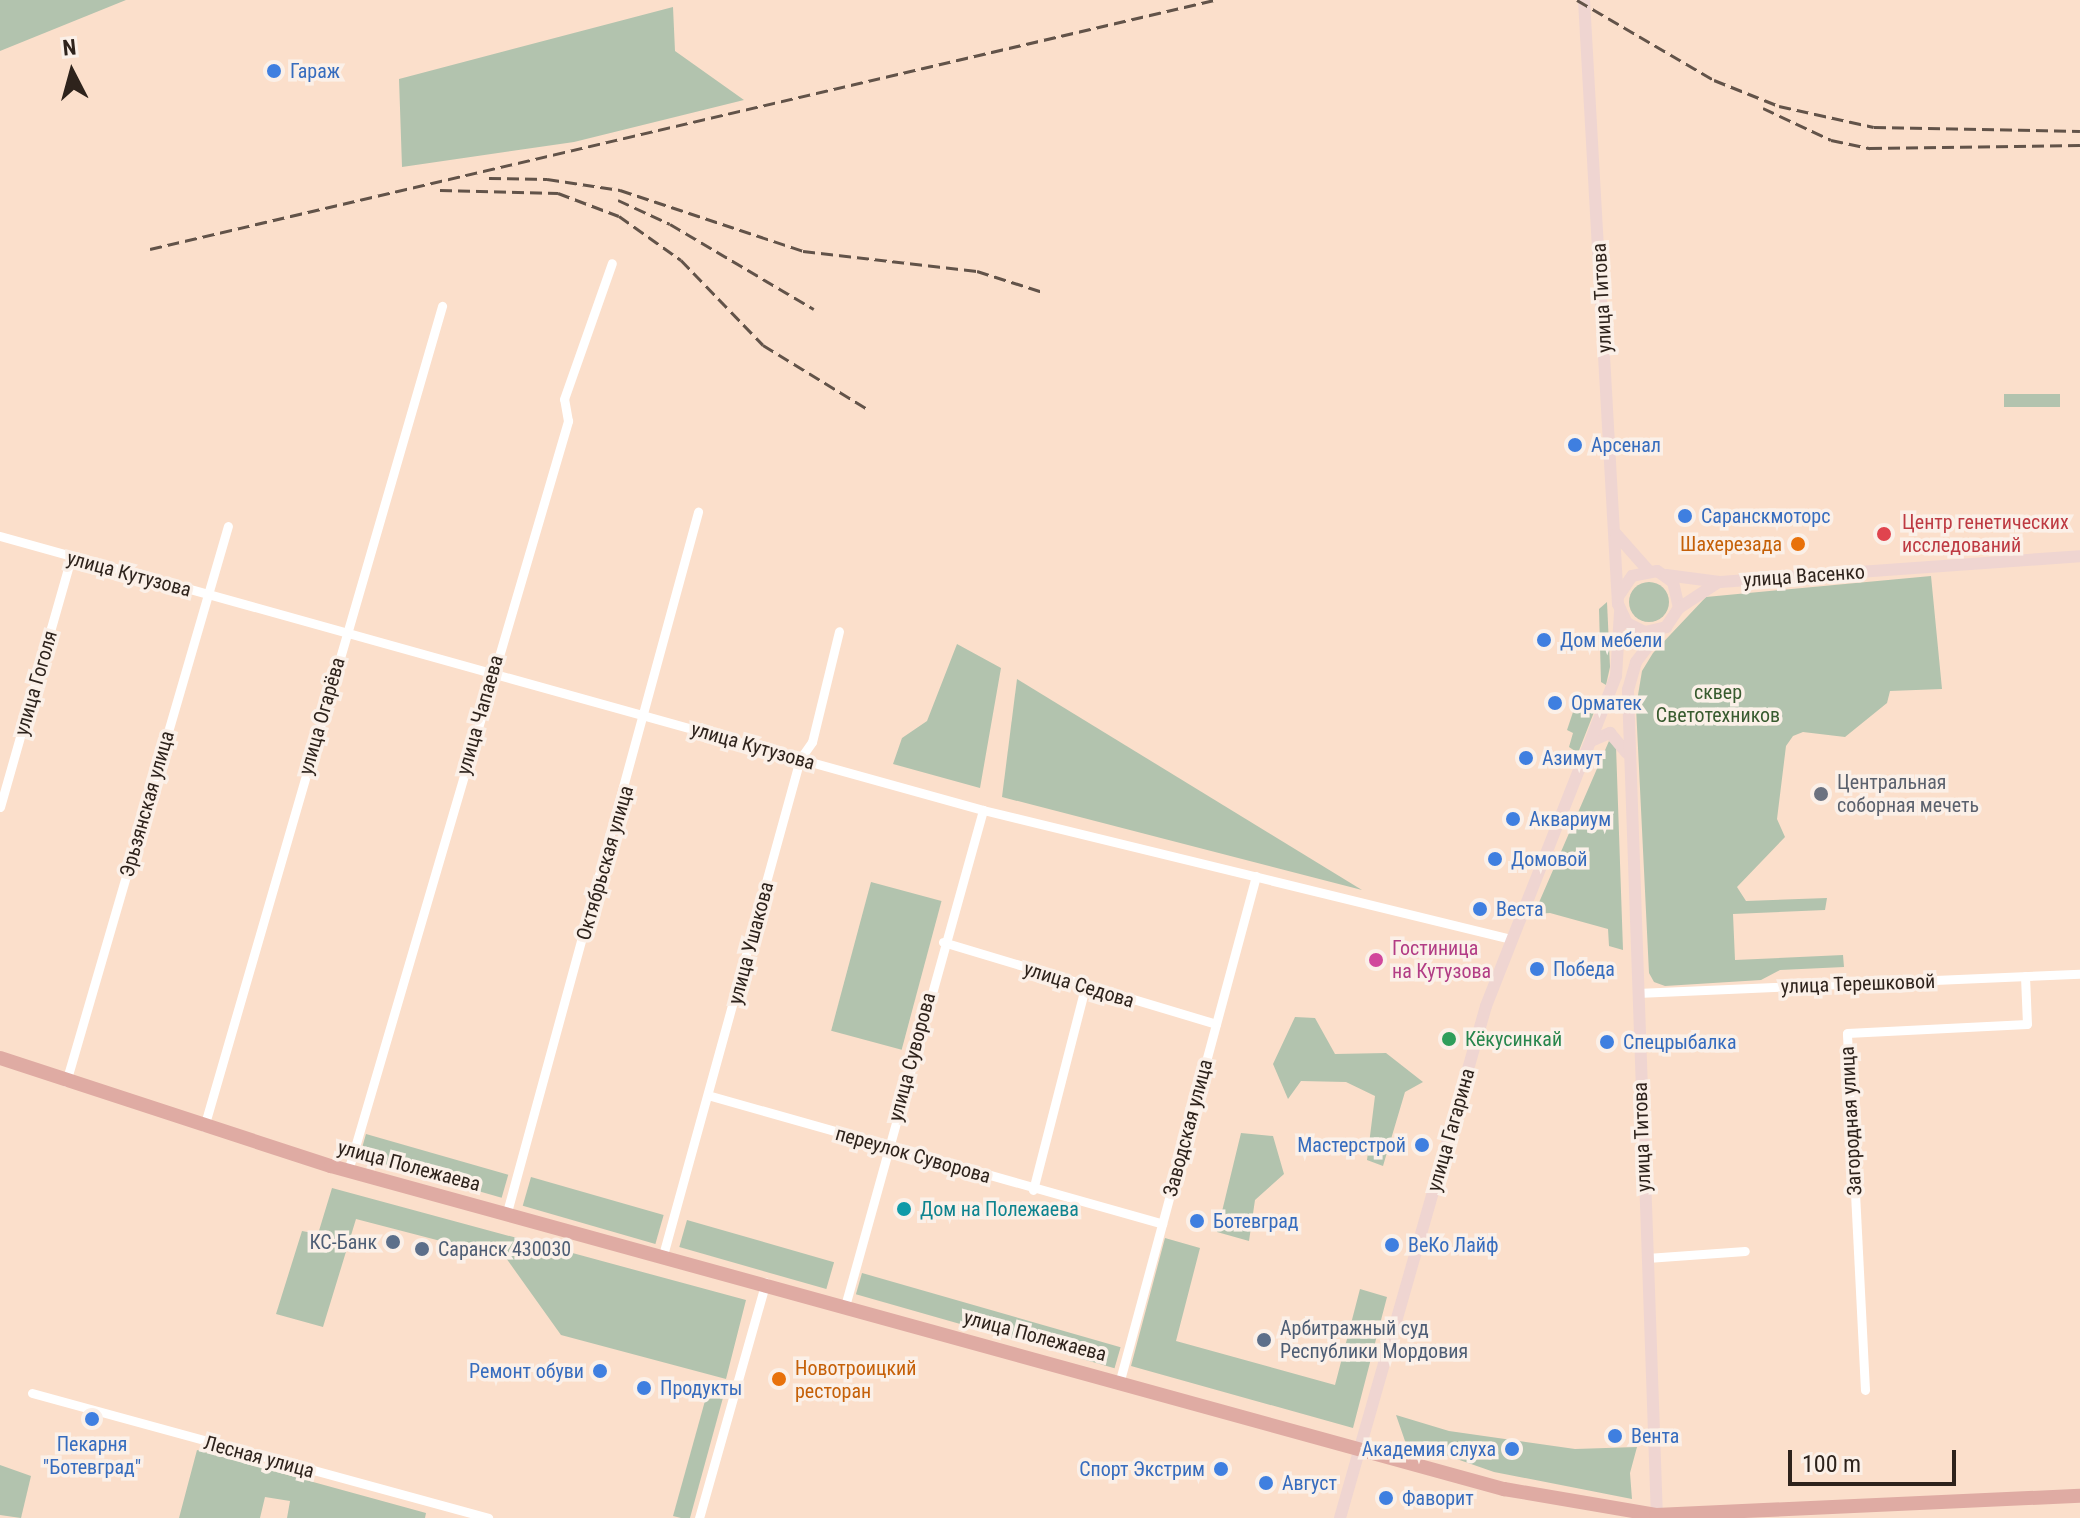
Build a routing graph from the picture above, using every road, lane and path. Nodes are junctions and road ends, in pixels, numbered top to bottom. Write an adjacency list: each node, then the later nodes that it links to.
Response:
1 (1584, 0): 6 (main road, улица Титова)
2 (612, 263): 21 (street, улица Чапаева)
3 (442, 306): 19 (street, улица Огарёва)
4 (698, 512): 23 (street, Октябрьская улица)
5 (228, 526): 13 (street, Эрьзянская улица)
6 (1614, 531): 10 (main road); 14 (main road, улица Титова)
7 (0, 536): 9 (street, улица Кутузова)
8 (2080, 556): 12 (main road, улица Васенко)
9 (71, 558): 13 (street, улица Кутузова); 27 (street, улица Гоголя)
10 (1648, 570): 11 (main road); 14 (main road)
11 (1666, 575): 12 (main road, улица Васенко); 15 (main road)
12 (1720, 582): 15 (main road, улица Васенко)
13 (208, 596): 19 (street, улица Кутузова); 38 (street, Эрьзянская улица)
14 (1618, 597): 16 (main road)
15 (1679, 608): 18 (main road)
16 (1620, 612): 18 (main road); 22 (main road, улица Гагарина)
17 (839, 631): 26 (street, улица Ушакова)
18 (1659, 631): 20 (main road, улица Титова)
19 (345, 633): 21 (street, улица Кутузова); 40 (street, улица Огарёва)
20 (1636, 662): 22 (main road); 25 (main road, улица Титова)
21 (492, 673): 23 (street, улица Кутузова); 42 (street, улица Чапаева)
22 (1608, 698): 24 (main road, улица Гагарина)
23 (646, 715): 26 (street, улица Кутузова); 44 (street, Октябрьская улица)
24 (1591, 741): 25 (main road); 30 (main road, улица Гагарина)
25 (1628, 756): 35 (main road, улица Титова)
26 (800, 759): 28 (street, улица Кутузова); 39 (street, улица Ушакова)
27 (0, 807)
28 (983, 810): 29 (street, улица Кутузова); 31 (street, улица Суворова)
29 (1256, 876): 30 (street, улица Кутузова); 36 (street, Заводская улица)
30 (1511, 939): 54 (main road, улица Гагарина)
31 (943, 942): 34 (street, улица Седова); 41 (street, улица Суворова)
32 (2080, 974): 33 (street, улица Терешковой)
33 (2025, 976): 35 (street, улица Терешковой); 52 (street, Загородная улица)
34 (1085, 988): 36 (street, улица Седова); 43 (street)
35 (1637, 993): 48 (main road, улица Титова)
36 (1216, 1024): 45 (street, Заводская улица)
37 (0, 1058): 38 (main road, улица Полежаева)
38 (66, 1082): 40 (main road, улица Полежаева)
39 (711, 1096): 41 (street, переулок Суворова); 47 (street, улица Ушакова)
40 (204, 1127): 42 (main road, улица Полежаева)
41 (888, 1147): 43 (street, переулок Суворова); 50 (street, улица Суворова)
42 (348, 1171): 44 (main road, улица Полежаева)
43 (1033, 1190): 45 (street, переулок Суворова)
44 (507, 1212): 47 (main road, улица Полежаева)
45 (1162, 1224): 51 (street, Заводская улица)
46 (1745, 1251): 48 (street)
47 (663, 1255): 49 (main road, улица Полежаева)
48 (1647, 1258): 56 (main road, улица Титова)
49 (766, 1282): 50 (main road, улица Полежаева); 58 (street)
50 (845, 1306): 51 (main road, улица Полежаева)
51 (1120, 1380): 54 (main road, улица Полежаева)
52 (1865, 1390)
53 (32, 1393): 57 (street, Лесная улица)
54 (1359, 1448): 56 (main road, улица Полежаева); 59 (main road, улица Гагарина)
55 (2080, 1496): 56 (main road, улица Полежаева)
56 (1656, 1517)
57 (488, 1518)
58 (699, 1518)
59 (1340, 1518)

